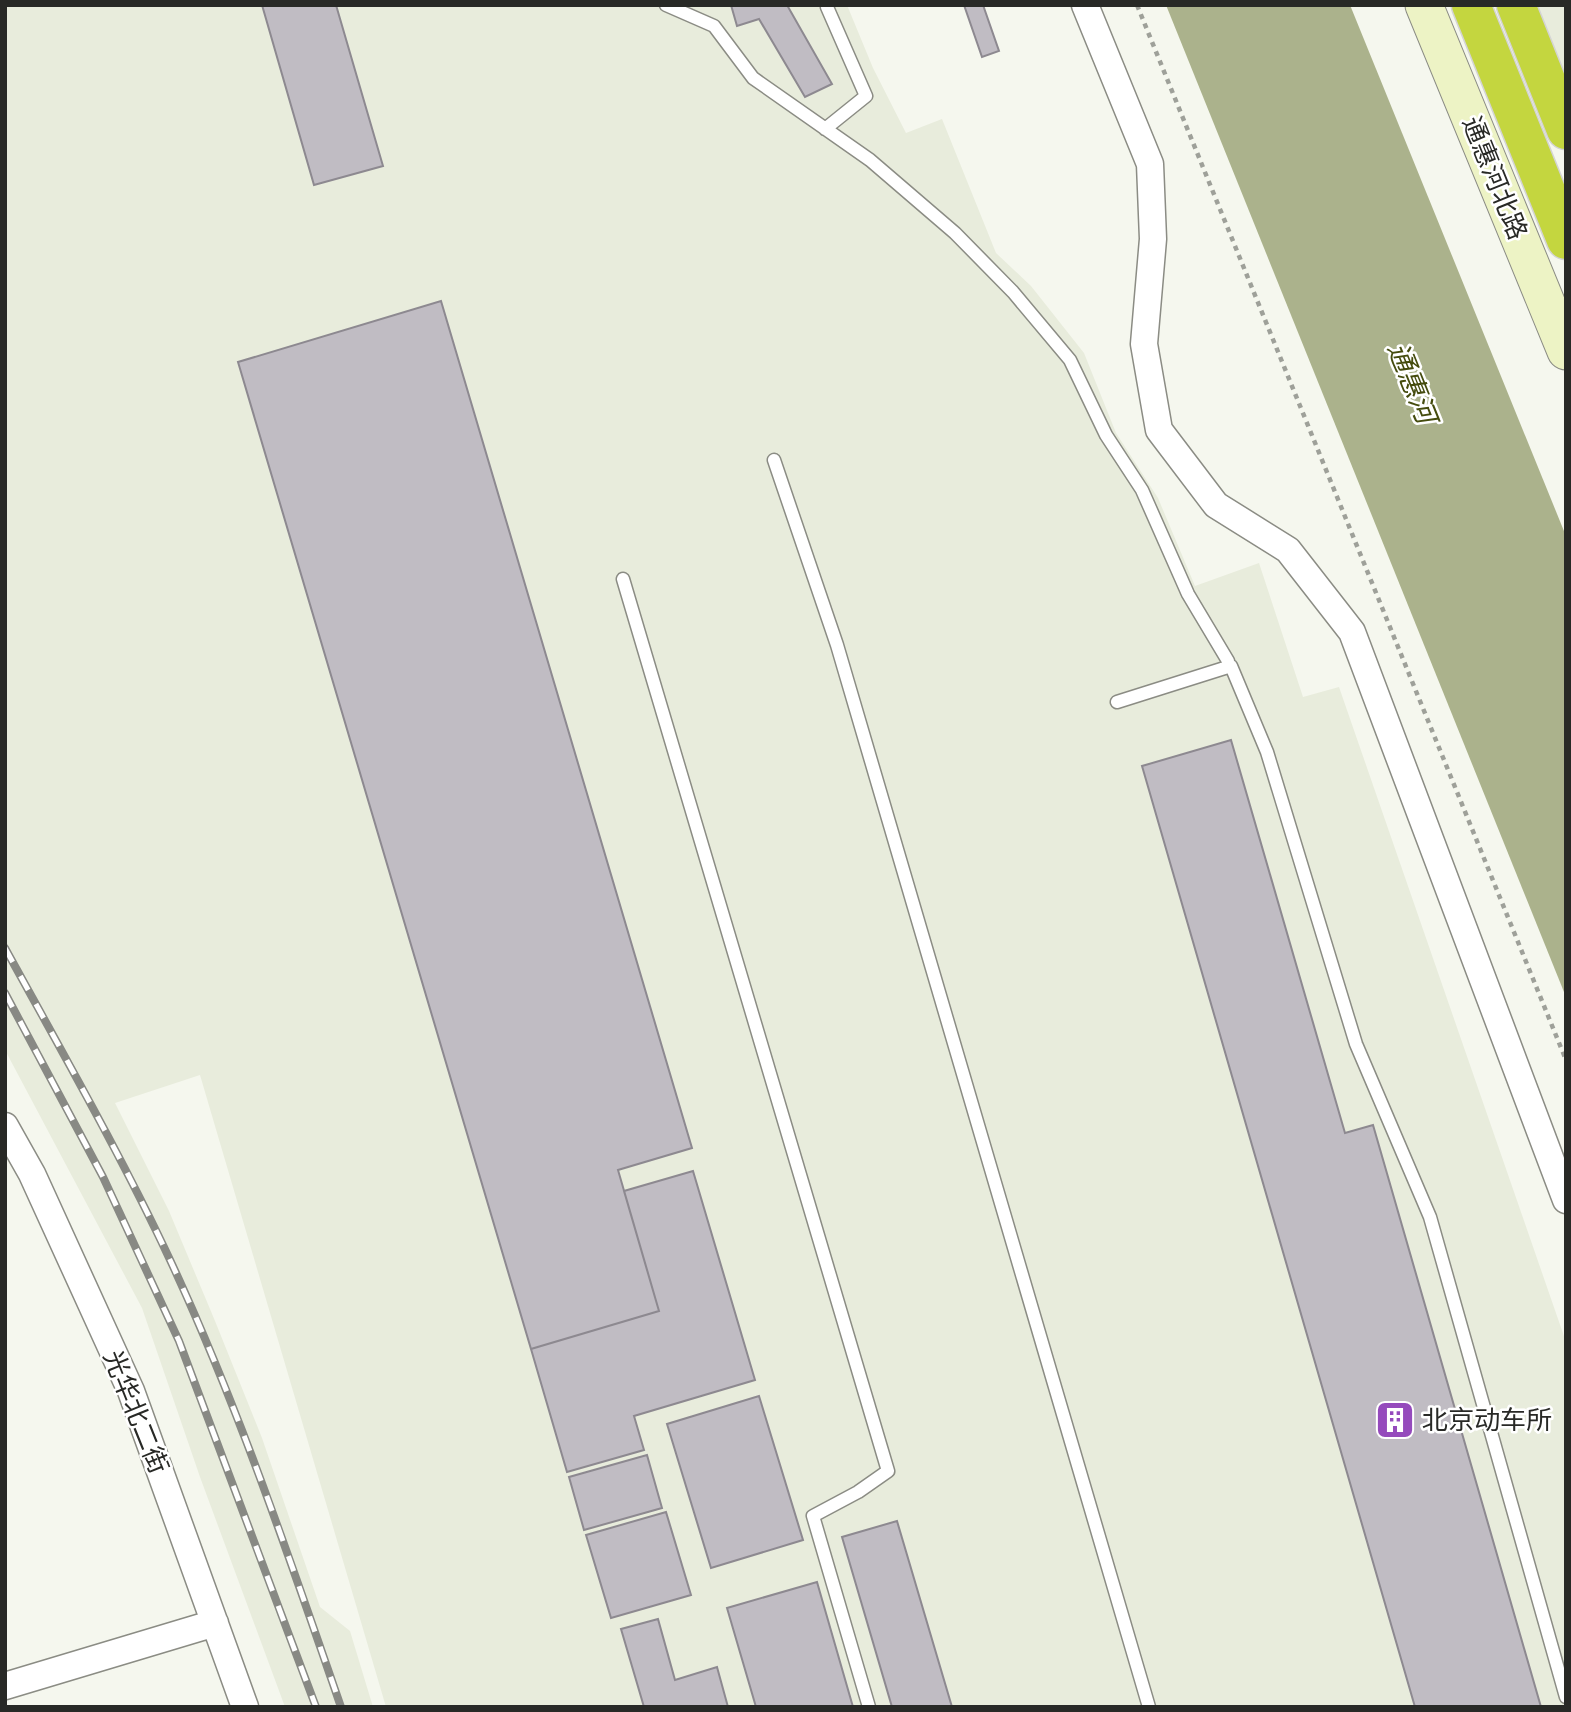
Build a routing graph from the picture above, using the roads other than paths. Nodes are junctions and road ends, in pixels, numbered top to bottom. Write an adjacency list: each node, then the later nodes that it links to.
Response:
1 (667, 5): 7 (lane)
2 (1085, 5): 16 (street)
3 (1424, 5): 10 (street, 通惠河北路)
4 (1471, 5): 9 (highway, 通惠河北路)
5 (1516, 5): 8 (highway)
6 (827, 8): 7 (lane)
7 (825, 129): 13 (lane)
8 (1566, 130)
9 (1566, 240)
10 (1566, 351)
11 (774, 460): 22 (lane)
12 (623, 579): 21 (lane)
13 (1228, 661)
14 (1117, 702): 19 (lane)
15 (5, 1126): 17 (street, 光华北二街)
16 (1566, 1200)
17 (215, 1623): 18 (street); 20 (street, 光华北二街)
18 (5, 1686)
19 (1566, 1698)
20 (245, 1707)
21 (869, 1707)
22 (1149, 1707)

